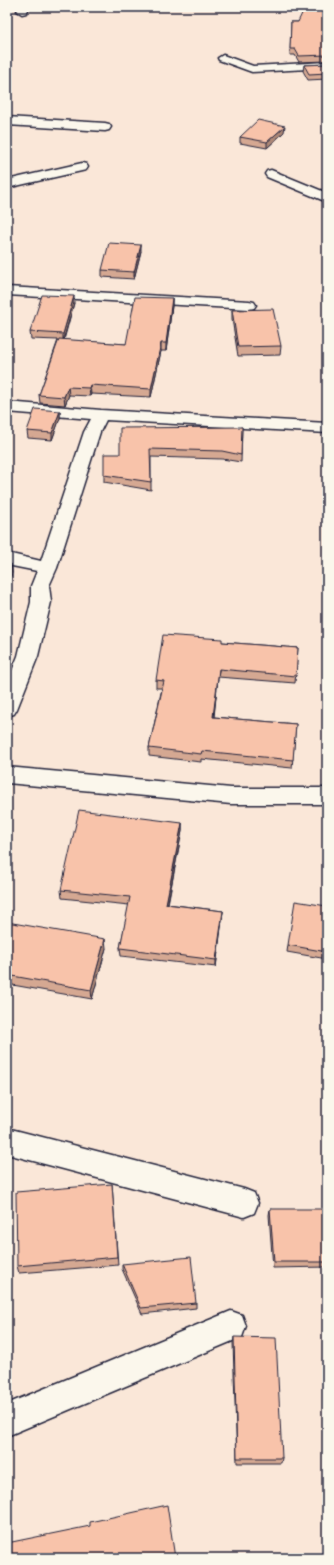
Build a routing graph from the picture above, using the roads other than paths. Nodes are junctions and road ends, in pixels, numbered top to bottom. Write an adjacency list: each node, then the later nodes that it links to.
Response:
1 (223, 58): 2 (street)
2 (327, 65)
3 (7, 121): 4 (street)
4 (105, 127)
5 (82, 167): 7 (street)
6 (271, 174): 8 (street)
7 (7, 184)
8 (327, 198)
9 (7, 291): 10 (street)
10 (249, 304)
11 (7, 407): 12 (street)
12 (101, 415): 13 (street); 15 (street)
13 (327, 428)
14 (7, 559): 15 (street)
15 (48, 568): 16 (street)
16 (7, 709)
17 (7, 775): 18 (street)
18 (327, 796)
19 (7, 1141): 20 (street)
20 (244, 1203)
21 (232, 1326): 22 (street)
22 (7, 1420)

